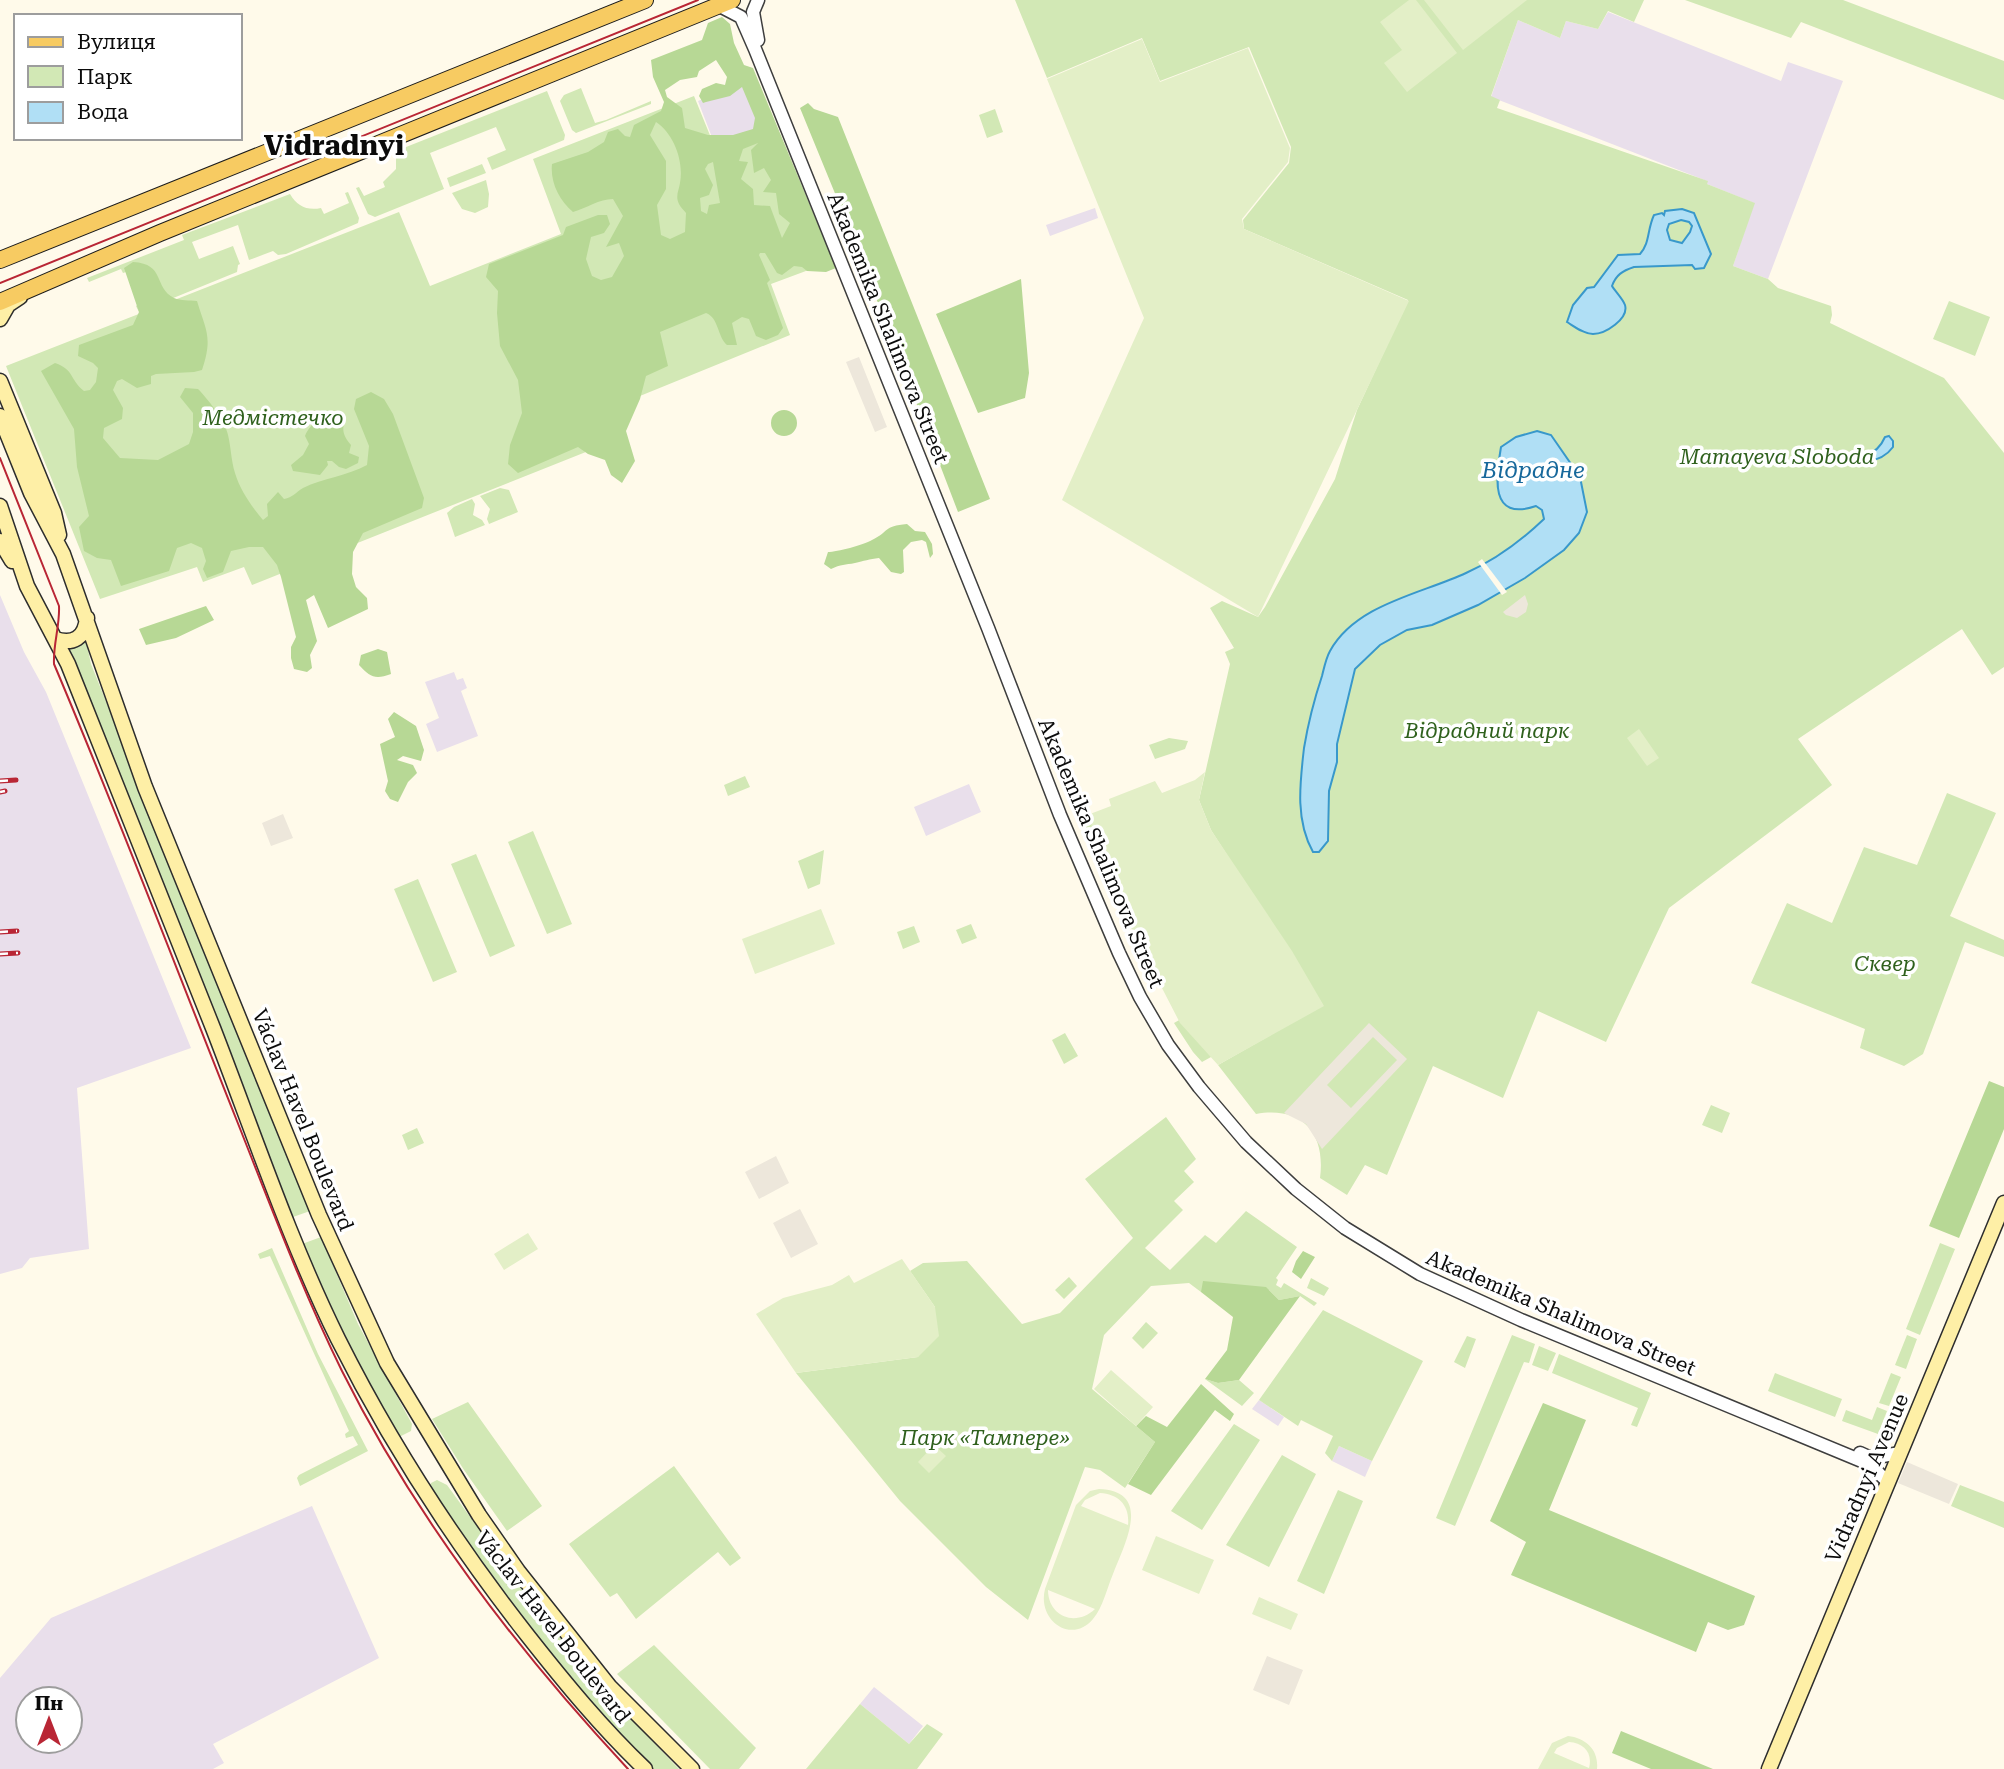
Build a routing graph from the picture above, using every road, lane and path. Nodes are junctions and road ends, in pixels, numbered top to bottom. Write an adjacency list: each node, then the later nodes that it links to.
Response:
1 (645, 0): 4 (main road)
2 (758, 0): 19 (street, Akademika Shalimova Street)
3 (725, 3): 7 (main road); 20 (street, Akademika Shalimova Street)
4 (26, 250): 5 (main road); 6 (main road)
5 (0, 251)
6 (0, 260)
7 (43, 284): 8 (main road); 9 (main road)
8 (0, 302)
9 (0, 318)
10 (0, 381): 14 (main road)
11 (0, 416): 14 (main road, Václav Havel Boulevard)
12 (0, 507): 15 (main road, Václav Havel Boulevard)
13 (0, 541): 15 (main road)
14 (63, 554): 16 (main road, Václav Havel Boulevard)
15 (27, 586): 17 (main road, Václav Havel Boulevard)
16 (87, 617): 17 (main road); 22 (main road, Václav Havel Boulevard)
17 (55, 639): 21 (main road, Václav Havel Boulevard)
18 (2004, 1203): 19 (main road, Vidradnyi Avenue)
19 (1900, 1453): 20 (main road, Vidradnyi Avenue)
20 (1888, 1482): 23 (main road, Vidradnyi Avenue)
21 (645, 1769)
22 (692, 1769)
23 (1769, 1769)

